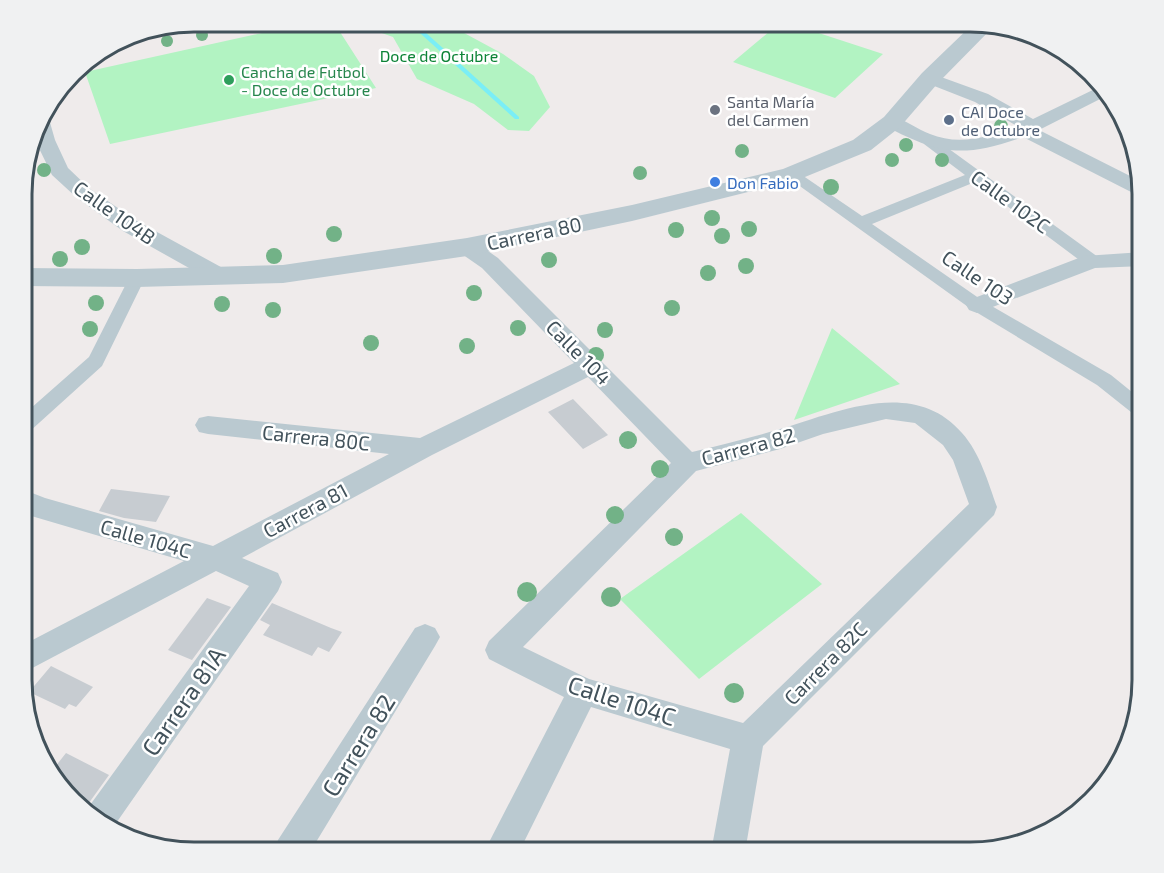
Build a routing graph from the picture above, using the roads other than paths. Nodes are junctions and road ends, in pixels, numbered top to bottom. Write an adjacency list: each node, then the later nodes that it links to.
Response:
1 (976, 32): 2 (street, Carrera 80)
2 (930, 78): 4 (street, Carrera 80); 5 (street)
3 (1100, 97): 5 (street)
4 (892, 122): 7 (street); 8 (street, Carrera 80)
5 (1027, 128): 7 (street); 10 (street)
6 (43, 133): 15 (street, Calle 104B)
7 (929, 141): 9 (street, Calle 102C)
8 (791, 174): 11 (street, Calle 103); 12 (street, Carrera 80)
9 (977, 176): 11 (street); 13 (street, Calle 102C)
10 (1132, 184)
11 (862, 222): 18 (street, Calle 103)
12 (467, 247): 15 (street, Carrera 80); 19 (street, Calle 104)
13 (1092, 261): 14 (street); 18 (street)
14 (1132, 264)
15 (222, 277): 17 (street, Carrera 80)
16 (32, 278): 17 (street, Carrera 80)
17 (137, 279): 21 (street)
18 (977, 305): 20 (street, Calle 103)
19 (592, 364): 23 (street, Carrera 81); 24 (street, Calle 104)
20 (1132, 402)
21 (32, 418)
22 (208, 426): 23 (street, Carrera 80C)
23 (423, 448): 27 (street, Carrera 81)
24 (687, 463): 26 (street, Carrera 82); 30 (street, Carrera 82)
25 (32, 504): 27 (street, Calle 104C)
26 (984, 507): 33 (street, Carrera 82C)
27 (214, 558): 28 (street, Calle 104C); 31 (street, Carrera 81)
28 (268, 582): 34 (street, Carrera 81A)
29 (425, 637): 35 (street, Carrera 82)
30 (500, 650): 32 (street, Calle 104C)
31 (32, 655)
32 (583, 691): 33 (street, Calle 104C); 36 (street)
33 (748, 739): 37 (street)
34 (103, 814)
35 (297, 841)
36 (506, 841)
37 (730, 842)

